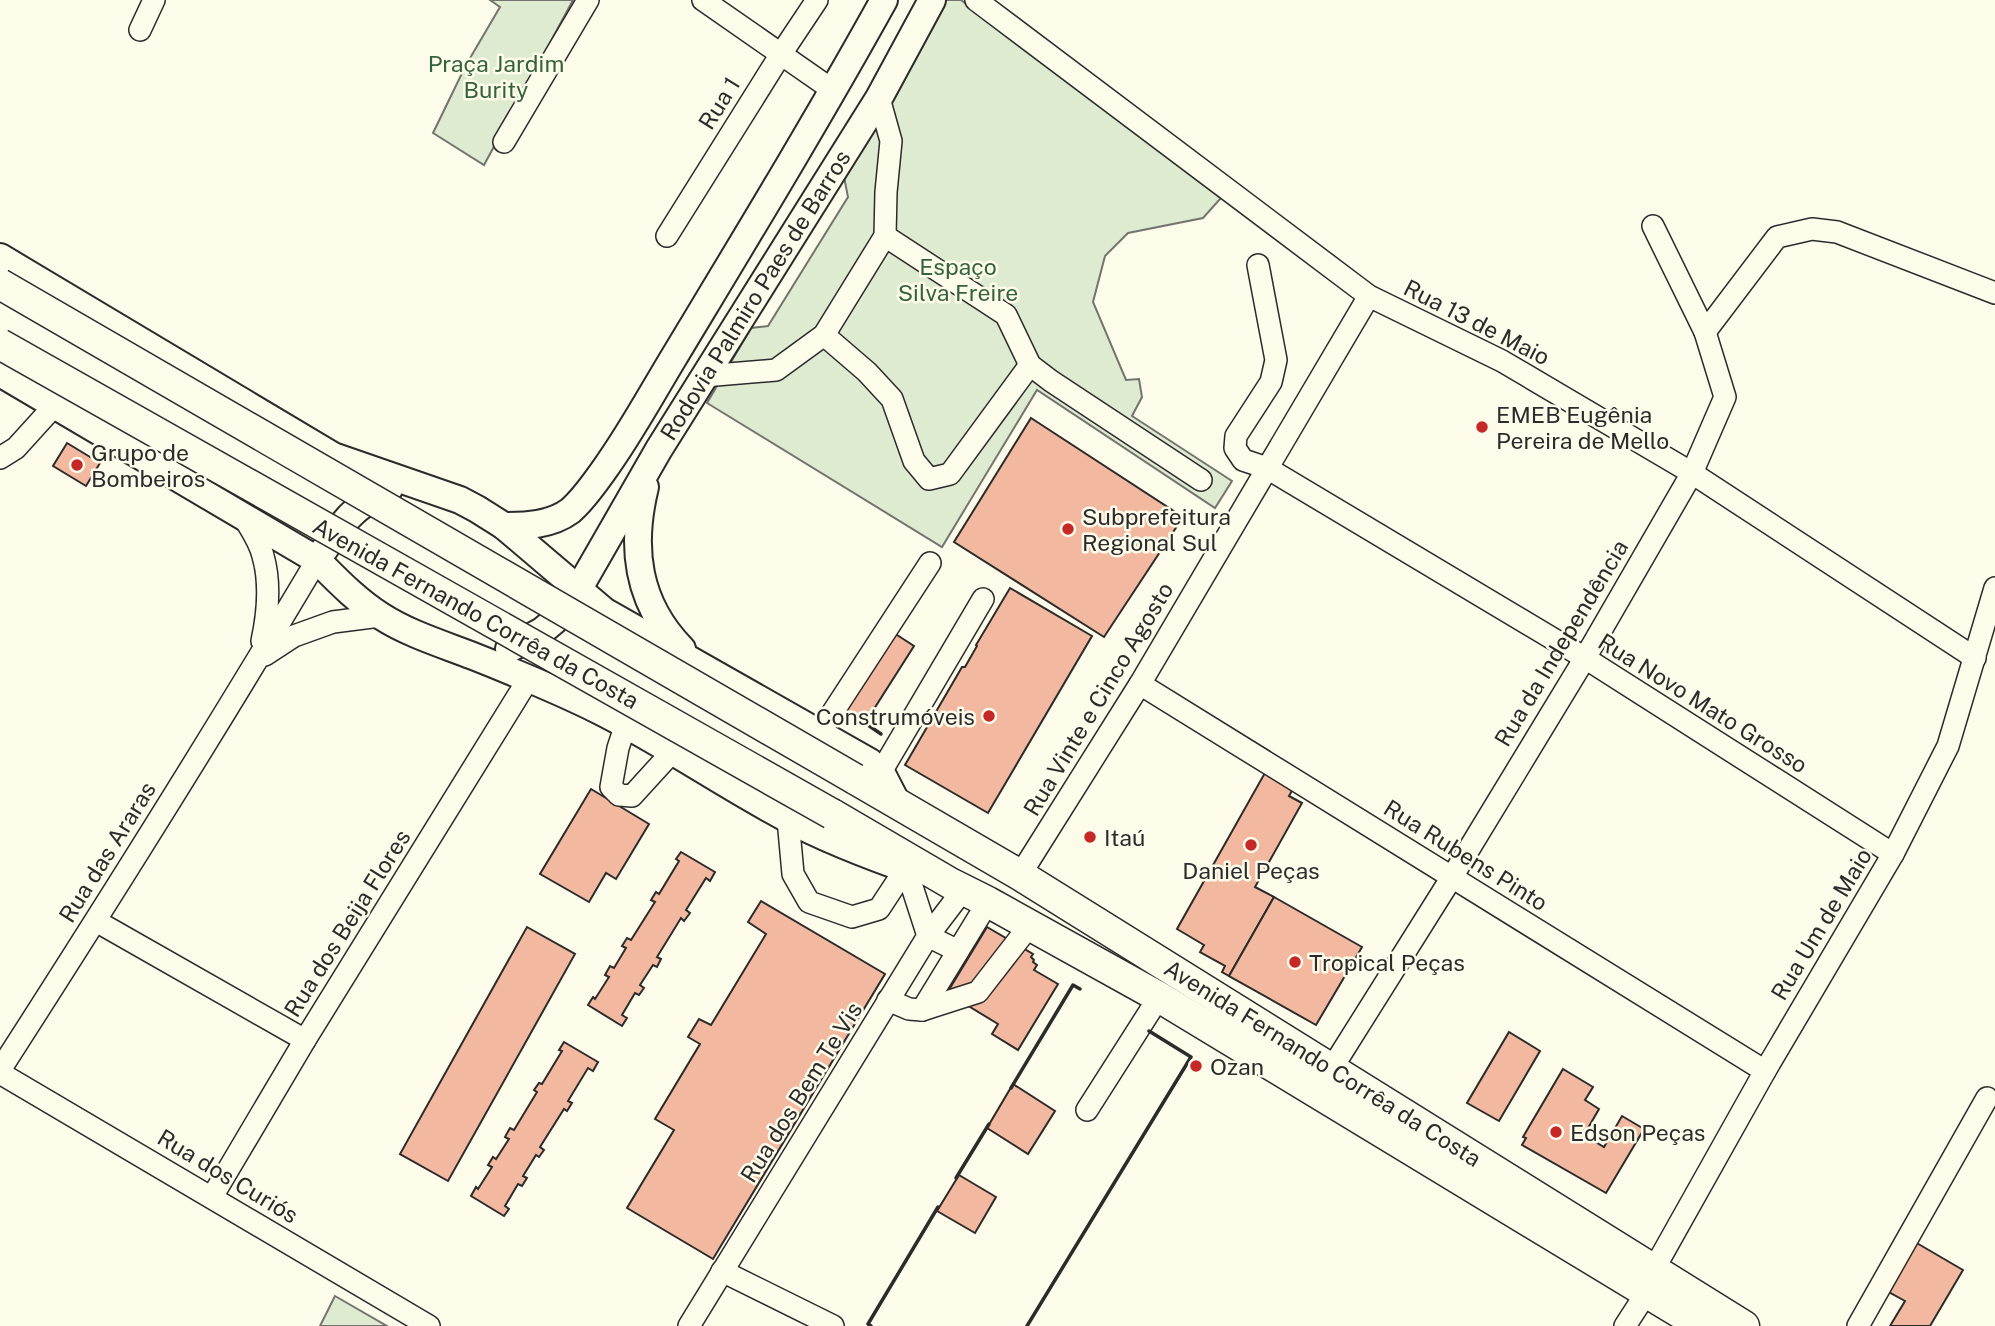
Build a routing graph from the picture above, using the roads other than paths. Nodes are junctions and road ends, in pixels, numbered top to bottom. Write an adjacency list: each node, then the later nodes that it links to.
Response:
1 (154, 0): 8 (street)
2 (588, 0): 12 (street)
3 (703, 0): 9 (street)
4 (817, 0): 9 (street, Rua 1)
5 (884, 0): 10 (main road, Rodovia Palmiro Paes de Barros)
6 (932, 0): 11 (main road, Rodovia Palmiro Paes de Barros)
7 (976, 0): 20 (street, Rua 13 de Maio)
8 (140, 30)
9 (781, 54): 10 (street); 14 (street, Rua 1)
10 (834, 90): 35 (main road, Rodovia Palmiro Paes de Barros)
11 (879, 97): 15 (street); 26 (main road, Rodovia Palmiro Paes de Barros)
12 (503, 142)
13 (1653, 226): 21 (street, Rua da Independência)
14 (667, 236)
15 (885, 236): 22 (street); 24 (street)
16 (0, 257): 33 (main road, Avenida Fernando Corrêa da Costa)
17 (1258, 265): 30 (street, Rua Novo Mato Grosso)
18 (0, 284): 52 (highway, Avenida Fernando Corrêa da Costa, bridge)
19 (1995, 293): 21 (street)
20 (1369, 296): 30 (street, Rua Vinte e Cinco Agosto); 31 (street, Rua 13 de Maio)
21 (1705, 332): 31 (street, Rua da Independência)
22 (824, 335): 24 (street); 26 (street)
23 (0, 344): 58 (highway, Avenida Fernando Corrêa da Costa, bridge)
24 (1030, 365): 32 (street)
25 (0, 373): 27 (main road, Avenida Fernando Corrêa da Costa)
26 (704, 376): 28 (main road, Rodovia Palmiro Paes de Barros)
27 (55, 405): 29 (street); 34 (main road, Avenida Fernando Corrêa da Costa)
28 (659, 449): 39 (main road, Rodovia Palmiro Paes de Barros); 46 (main road)
29 (0, 458)
30 (1267, 468): 44 (street, Rua Novo Mato Grosso); 48 (street, Rua Vinte e Cinco Agosto)
31 (1692, 472): 43 (street, Rua 13 de Maio); 44 (street, Rua da Independência)
32 (1201, 480)
33 (410, 483): 35 (main road, Avenida Fernando Corrêa da Costa); 36 (main road)
34 (243, 516): 36 (main road, Avenida Fernando Corrêa da Costa); 45 (street)
35 (504, 526): 39 (main road, Avenida Fernando Corrêa da Costa)
36 (317, 560): 41 (main road, Avenida Fernando Corrêa da Costa); 45 (street, Rua das Araras)
37 (930, 563): 50 (street)
38 (1995, 588): 43 (street, Rua Um de Maio)
39 (578, 590): 42 (main road, Rodovia Palmiro Paes de Barros); 46 (main road, Avenida Fernando Corrêa da Costa)
40 (983, 599): 52 (street)
41 (380, 616): 42 (main road, Avenida Fernando Corrêa da Costa); 45 (street)
42 (459, 651): 47 (main road, Avenida Fernando Corrêa da Costa)
43 (1975, 658): 54 (street, Rua Um de Maio)
44 (1584, 659): 54 (street, Rua Novo Mato Grosso); 57 (street, Rua da Independência)
45 (257, 660): 59 (street, Rua das Araras)
46 (692, 661): 50 (main road, Avenida Fernando Corrêa da Costa)
47 (529, 678): 49 (main road, Avenida Fernando Corrêa da Costa); 66 (street, Rua dos Beija Flores)
48 (1140, 684): 56 (street, Rua Vinte e Cinco Agosto); 57 (street, Rua Rubens Pinto)
49 (626, 724): 51 (main road, Avenida Fernando Corrêa da Costa); 51 (street)
50 (820, 733): 52 (main road, Avenida Fernando Corrêa da Costa)
51 (673, 751): 53 (main road, Avenida Fernando Corrêa da Costa)
52 (868, 775): 56 (highway, Avenida Fernando Corrêa da Costa)
53 (788, 819): 55 (main road, Avenida Fernando Corrêa da Costa); 55 (street)
54 (1893, 854): 69 (street, Rua Um de Maio)
55 (906, 868): 58 (main road, Avenida Fernando Corrêa da Costa); 61 (street)
56 (1020, 875): 67 (highway, Avenida Fernando Corrêa da Costa)
57 (1452, 877): 67 (street, Rua da Independência); 69 (street, Rua Rubens Pinto)
58 (967, 892): 60 (highway, Avenida Fernando Corrêa da Costa); 61 (street, Rua dos Bem Te Vis); 62 (street)
59 (96, 921): 66 (street); 68 (street, Rua das Araras)
60 (1030, 925): 63 (highway, Avenida Fernando Corrêa da Costa); 65 (street)
61 (928, 936): 62 (street); 64 (street, Rua dos Bem Te Vis)
62 (958, 951): 65 (street)
63 (1159, 997): 71 (street); 74 (highway, Avenida Fernando Corrêa da Costa)
64 (888, 1000): 65 (street); 73 (street, Rua dos Bem Te Vis)
65 (922, 1010)
66 (305, 1040): 72 (street, Rua dos Beija Flores)
67 (1332, 1068): 74 (highway, Avenida Fernando Corrêa da Costa)
68 (0, 1071): 72 (street, Rua dos Curiós)
69 (1765, 1071): 74 (street, Rua Um de Maio)
70 (1987, 1098): 81 (street)
71 (1087, 1110)
72 (212, 1197): 75 (street, Rua dos Curiós)
73 (722, 1271): 76 (street, Rua dos Bem Te Vis); 77 (street)
74 (1650, 1280): 78 (street, Rua Um de Maio); 79 (highway, Avenida Fernando Corrêa da Costa); 80 (highway, Avenida Fernando Corrêa da Costa)
75 (429, 1326)
76 (690, 1326)
77 (833, 1326)
78 (1625, 1326)
79 (1702, 1326)
80 (1744, 1326)
81 (1858, 1326)

